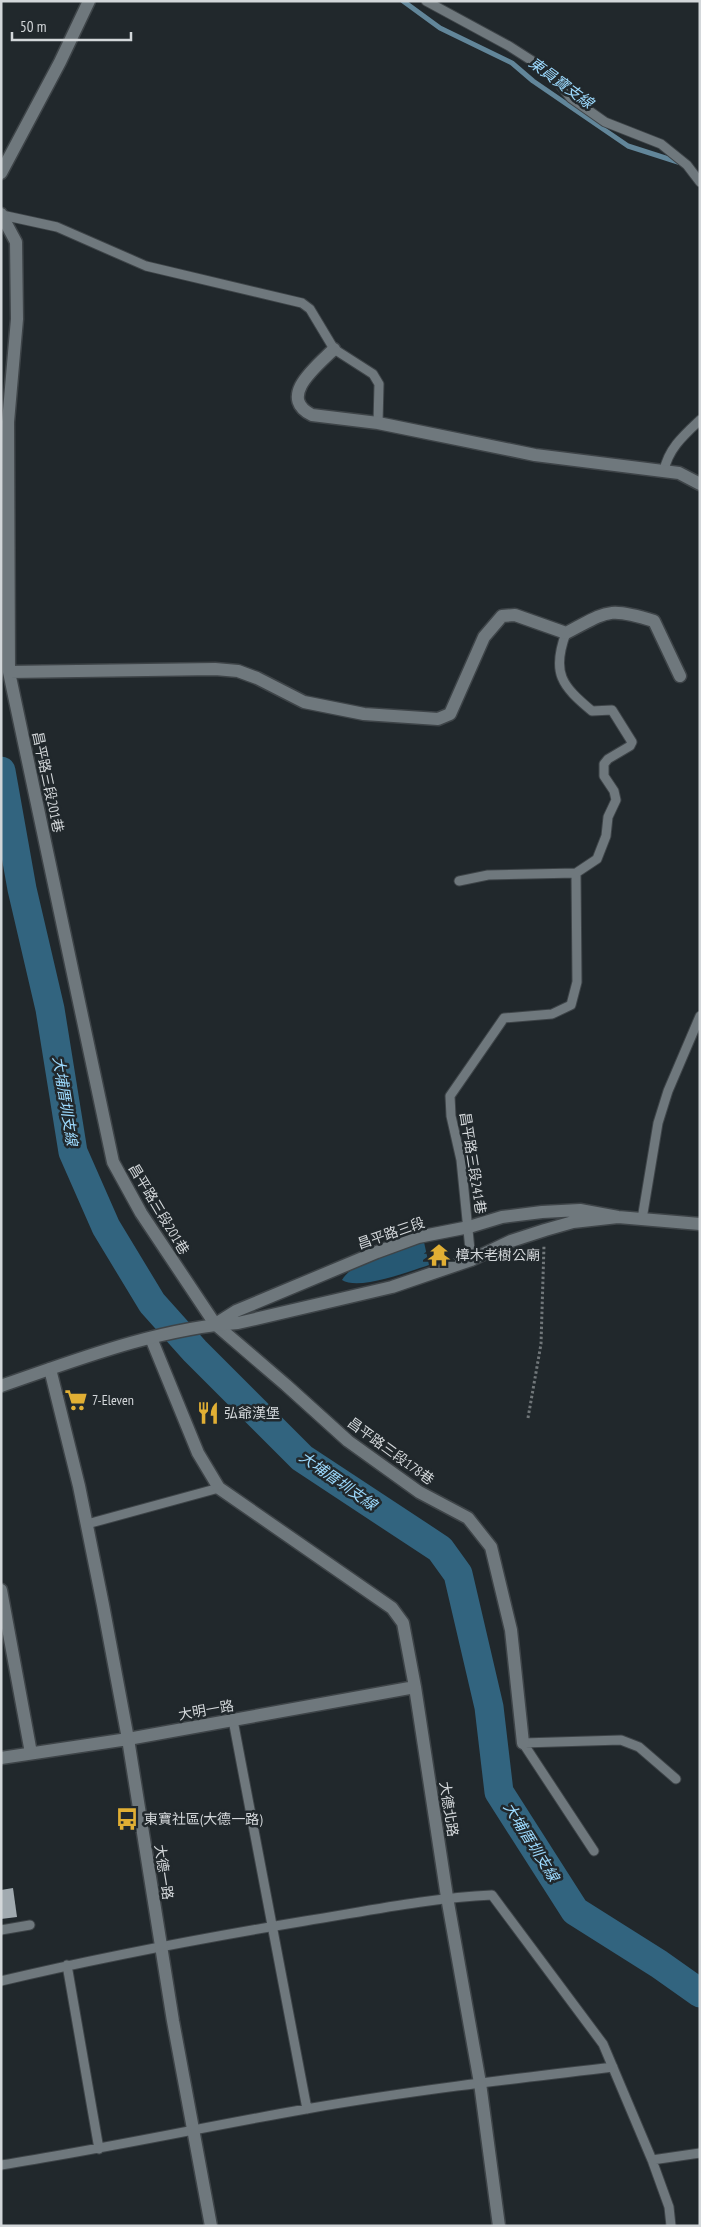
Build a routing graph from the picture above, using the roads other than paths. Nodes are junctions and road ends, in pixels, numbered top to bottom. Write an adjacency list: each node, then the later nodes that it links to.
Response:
1 (88, 1): 3 (street)
2 (426, 1): 4 (lane)
3 (1, 173)
4 (700, 182)
5 (2, 215): 6 (lane); 12 (street, 昌平路三段201巷)
6 (334, 349): 8 (lane); 8 (street)
7 (700, 420): 9 (lane)
8 (378, 423): 9 (street)
9 (664, 471): 10 (street)
10 (700, 484)
11 (566, 633): 12 (street); 13 (street); 14 (lane)
12 (9, 672): 22 (street, 昌平路三段201巷)
13 (680, 676)
14 (576, 872): 15 (lane); 20 (lane, 昌平路三段241巷)
15 (458, 882)
16 (700, 1016): 18 (lane)
17 (618, 1217): 18 (street, 昌平路三段); 20 (street, 昌平路三段); 21 (street, 昌平路三段)
18 (642, 1219): 19 (street, 昌平路三段)
19 (700, 1224)
20 (468, 1227): 21 (lane, 昌平路三段241巷); 22 (street, 昌平路三段)
21 (471, 1260): 22 (street, 昌平路三段)
22 (215, 1324): 23 (street, 昌平路三段); 32 (street, 昌平路三段178巷)
23 (151, 1338): 24 (street, 昌平路三段); 26 (street)
24 (50, 1369): 25 (street, 昌平路三段); 27 (street, 大德一路)
25 (1, 1386)
26 (220, 1488): 27 (lane); 29 (street, 大德北路)
27 (87, 1524): 31 (street, 大德一路)
28 (1, 1590): 33 (street)
29 (415, 1687): 30 (street, 大明一路); 37 (street, 大德北路)
30 (233, 1720): 31 (street, 大明一路); 39 (lane)
31 (128, 1739): 33 (street, 大明一路); 41 (street, 大德一路)
32 (523, 1743): 35 (lane); 36 (lane)
33 (31, 1753): 34 (street, 大明一路)
34 (1, 1758)
35 (676, 1779)
36 (594, 1850)
37 (447, 1897): 39 (lane); 44 (lane); 45 (street, 大德北路)
38 (30, 1925): 40 (lane)
39 (271, 1927): 41 (lane); 46 (lane)
40 (1, 1930)
41 (161, 1948): 42 (lane); 47 (street, 大德一路)
42 (67, 1965): 43 (lane); 48 (lane)
43 (1, 1981)
44 (613, 2067): 45 (lane); 50 (lane)
45 (480, 2083): 46 (lane); 53 (street, 大德北路)
46 (307, 2109): 47 (lane)
47 (194, 2131): 48 (lane); 52 (street, 大德一路)
48 (99, 2150): 51 (lane)
49 (700, 2153): 50 (lane)
50 (652, 2160): 54 (lane)
51 (1, 2165)
52 (211, 2226)
53 (499, 2226)
54 (671, 2226)

